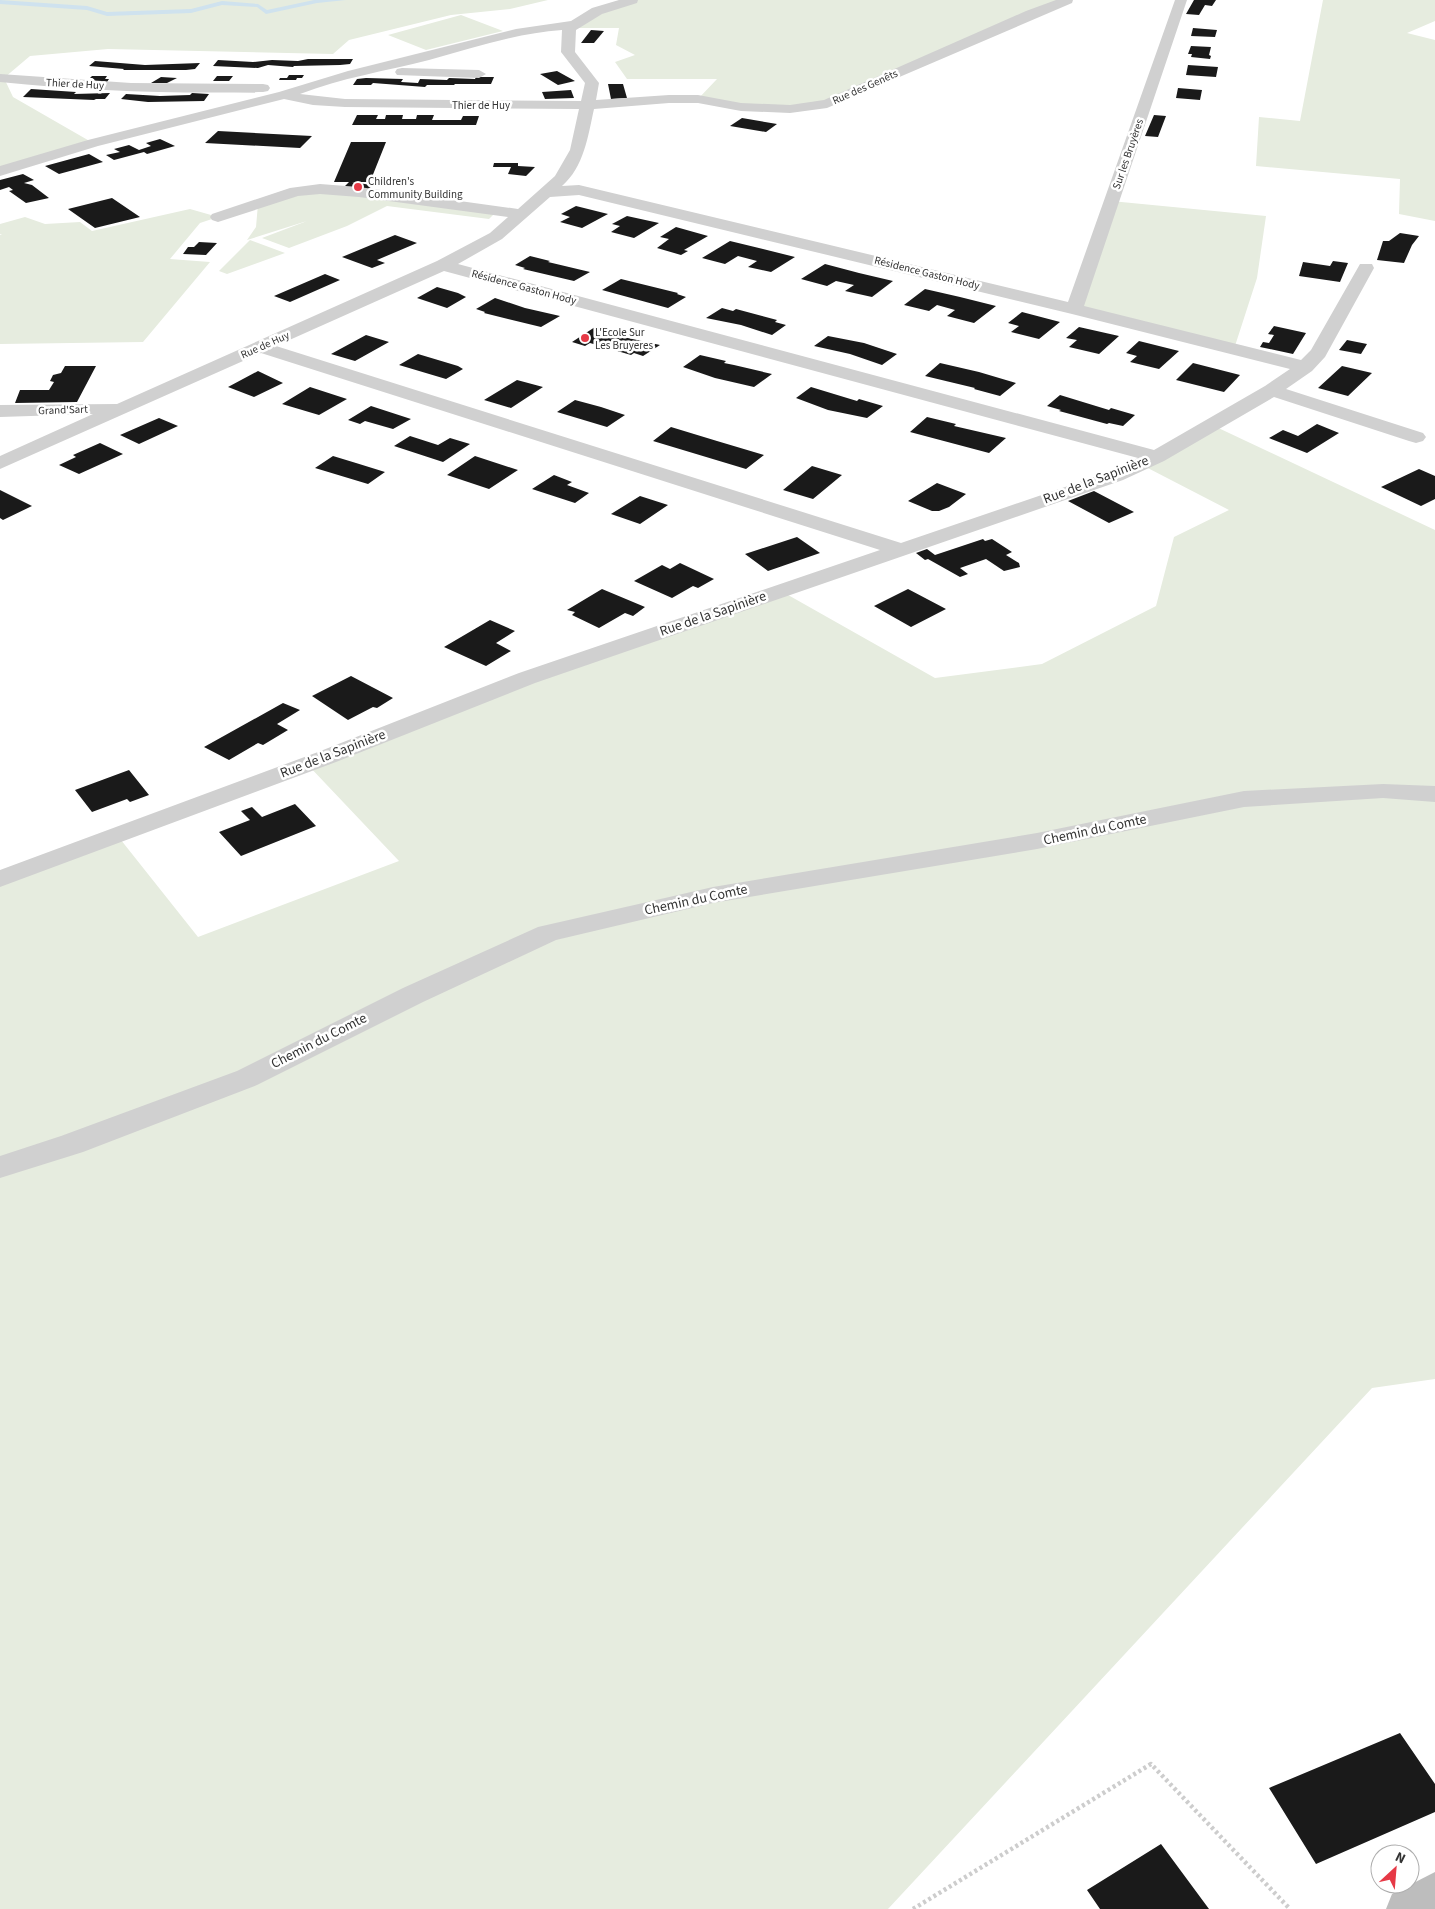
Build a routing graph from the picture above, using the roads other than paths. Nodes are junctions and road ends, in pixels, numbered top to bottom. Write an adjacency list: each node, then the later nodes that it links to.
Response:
1 (632, 0): 4 (street)
2 (1067, 0): 10 (street, Rue des Genêts)
3 (1181, 0): 17 (street, Sur les Bruyères)
4 (572, 25): 5 (street, Thier de Huy); 10 (street)
5 (371, 70): 6 (street, Thier de Huy); 8 (street, Thier de Huy)
6 (479, 74)
7 (0, 78): 8 (street, Thier de Huy)
8 (300, 88): 9 (street, Thier de Huy)
9 (284, 94): 10 (street, Thier de Huy); 11 (street, Thier de Huy)
10 (589, 105): 12 (street, Rue de Huy)
11 (0, 171)
12 (548, 192): 13 (street, Rue de Huy); 17 (street, Résidence Gaston Hody)
13 (522, 214): 14 (street); 15 (street, Rue de Huy)
14 (218, 217)
15 (443, 265): 18 (street, Rue de Huy); 24 (street, Résidence Gaston Hody)
16 (1366, 268): 19 (street, Rue de la Sapinière)
17 (1074, 309): 19 (street, Résidence Gaston Hody)
18 (260, 347): 21 (street, Rue de Huy); 26 (street)
19 (1305, 367): 20 (street, Rue de la Sapinière)
20 (1272, 390): 23 (street); 24 (street, Rue de la Sapinière)
21 (126, 408): 22 (street, Grand'Sart); 25 (street, Rue de Huy)
22 (0, 411)
23 (1416, 437)
24 (1156, 457): 26 (street, Rue de la Sapinière)
25 (0, 463)
26 (902, 550): 28 (street, Rue de la Sapinière)
27 (1435, 794): 29 (street, Chemin du Comte)
28 (0, 879)
29 (0, 1167)
30 (1435, 1893): 31 (main road)
31 (1407, 1909)

